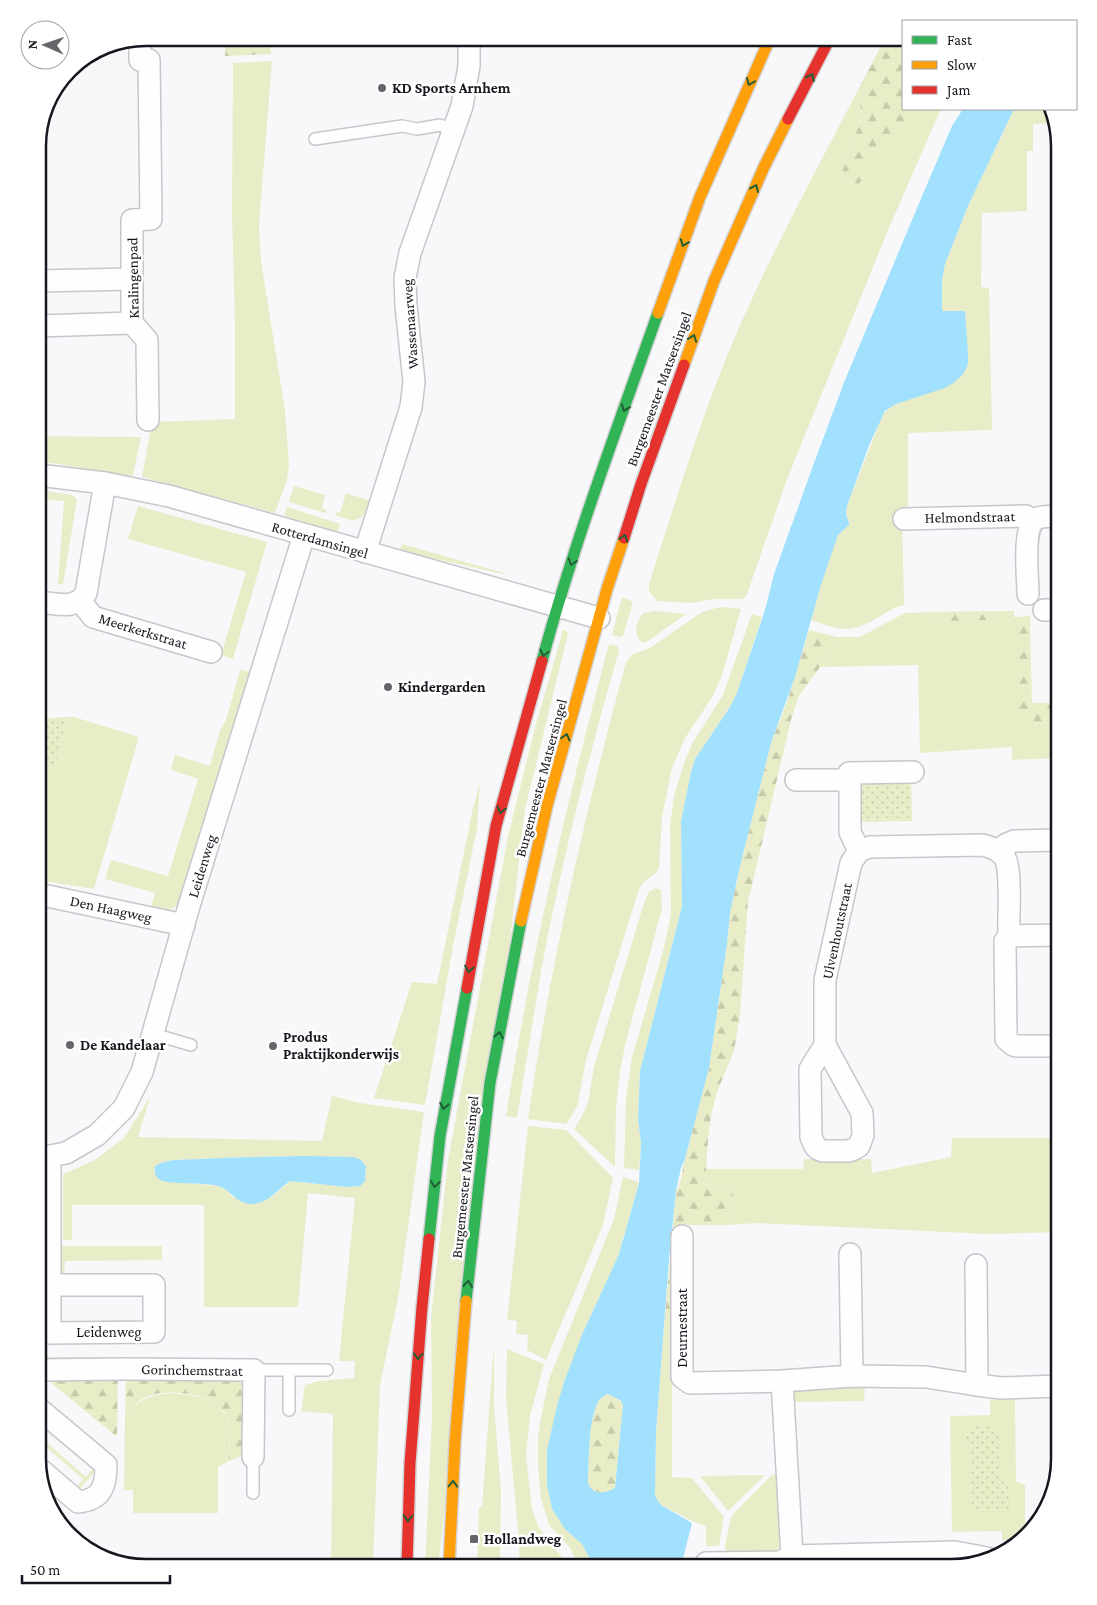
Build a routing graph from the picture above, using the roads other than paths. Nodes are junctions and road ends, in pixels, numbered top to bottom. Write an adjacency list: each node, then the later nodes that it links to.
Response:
1 (469, 46): 5 (street, Wassenaarweg)
2 (766, 46): 22 (main road, Burgemeester Matsersingel, one-way to 22)
3 (826, 46): 23 (main road, Burgemeester Matsersingel, one-way to 3)
4 (140, 47): 7 (street, Kralingenpad)
5 (454, 130): 6 (lane); 18 (street, Wassenaarweg)
6 (315, 139)
7 (132, 279): 8 (street); 9 (street, Kralingenpad)
8 (46, 281)
9 (132, 323): 10 (street); 11 (street, Kralingenpad)
10 (46, 326)
11 (148, 420)
12 (46, 476): 13 (street, Rotterdamsingel)
13 (105, 483): 17 (street, Rotterdamsingel); 20 (street, Meerkerkstraat)
14 (1051, 516): 16 (street, Helmondstraat)
15 (904, 518): 16 (street, Helmondstraat)
16 (1033, 521): 19 (street, Helmondstraat)
17 (304, 535): 18 (street, Rotterdamsingel); 32 (street, Leidenweg)
18 (365, 552): 22 (street, Rotterdamsingel)
19 (1028, 594)
20 (81, 602): 21 (street, Meerkerkstraat); 24 (street, Meerkerkstraat)
21 (46, 603)
22 (558, 606): 23 (street, Rotterdamsingel); 60 (main road, Burgemeester Matsersingel, one-way to 60)
23 (599, 618): 61 (main road, Burgemeester Matsersingel, one-way to 23)
24 (212, 652)
25 (913, 772): 27 (street)
26 (796, 780): 27 (street)
27 (850, 780): 29 (street)
28 (1051, 840): 30 (street)
29 (860, 851): 30 (street); 37 (street, Ulvenhoutstraat)
30 (1000, 852): 34 (street)
31 (46, 896): 32 (street, Den Haagweg)
32 (184, 925): 35 (street, Leidenweg)
33 (1051, 935): 34 (street)
34 (1009, 936): 38 (street)
35 (153, 1034): 36 (lane); 39 (street, Leidenweg)
36 (190, 1045)
37 (825, 1045)
38 (1051, 1046)
39 (46, 1158)
40 (46, 1201): 44 (street, Leidenweg)
41 (682, 1236): 50 (street, Deurnestraat)
42 (850, 1254): 49 (street)
43 (976, 1265): 51 (street)
44 (50, 1286): 44 (street, Leidenweg)
45 (46, 1370): 46 (street, Gorinchemstraat)
46 (254, 1370): 47 (lane); 55 (street, Gorinchemstraat)
47 (289, 1370): 48 (lane); 53 (lane)
48 (327, 1370)
49 (852, 1376): 50 (street, Deurnestraat); 51 (street, Deurnestraat)
50 (782, 1381): 58 (street)
51 (977, 1385): 52 (street, Deurnestraat)
52 (1051, 1386)
53 (289, 1410)
54 (46, 1415): 56 (street)
55 (253, 1457): 57 (lane, Gorinchemstraat)
56 (48, 1476)
57 (254, 1493)
58 (792, 1556): 62 (street); 63 (street)
59 (974, 1556): 64 (street)
60 (406, 1559)
61 (449, 1559)
62 (786, 1559)
63 (861, 1559)
64 (918, 1559)

